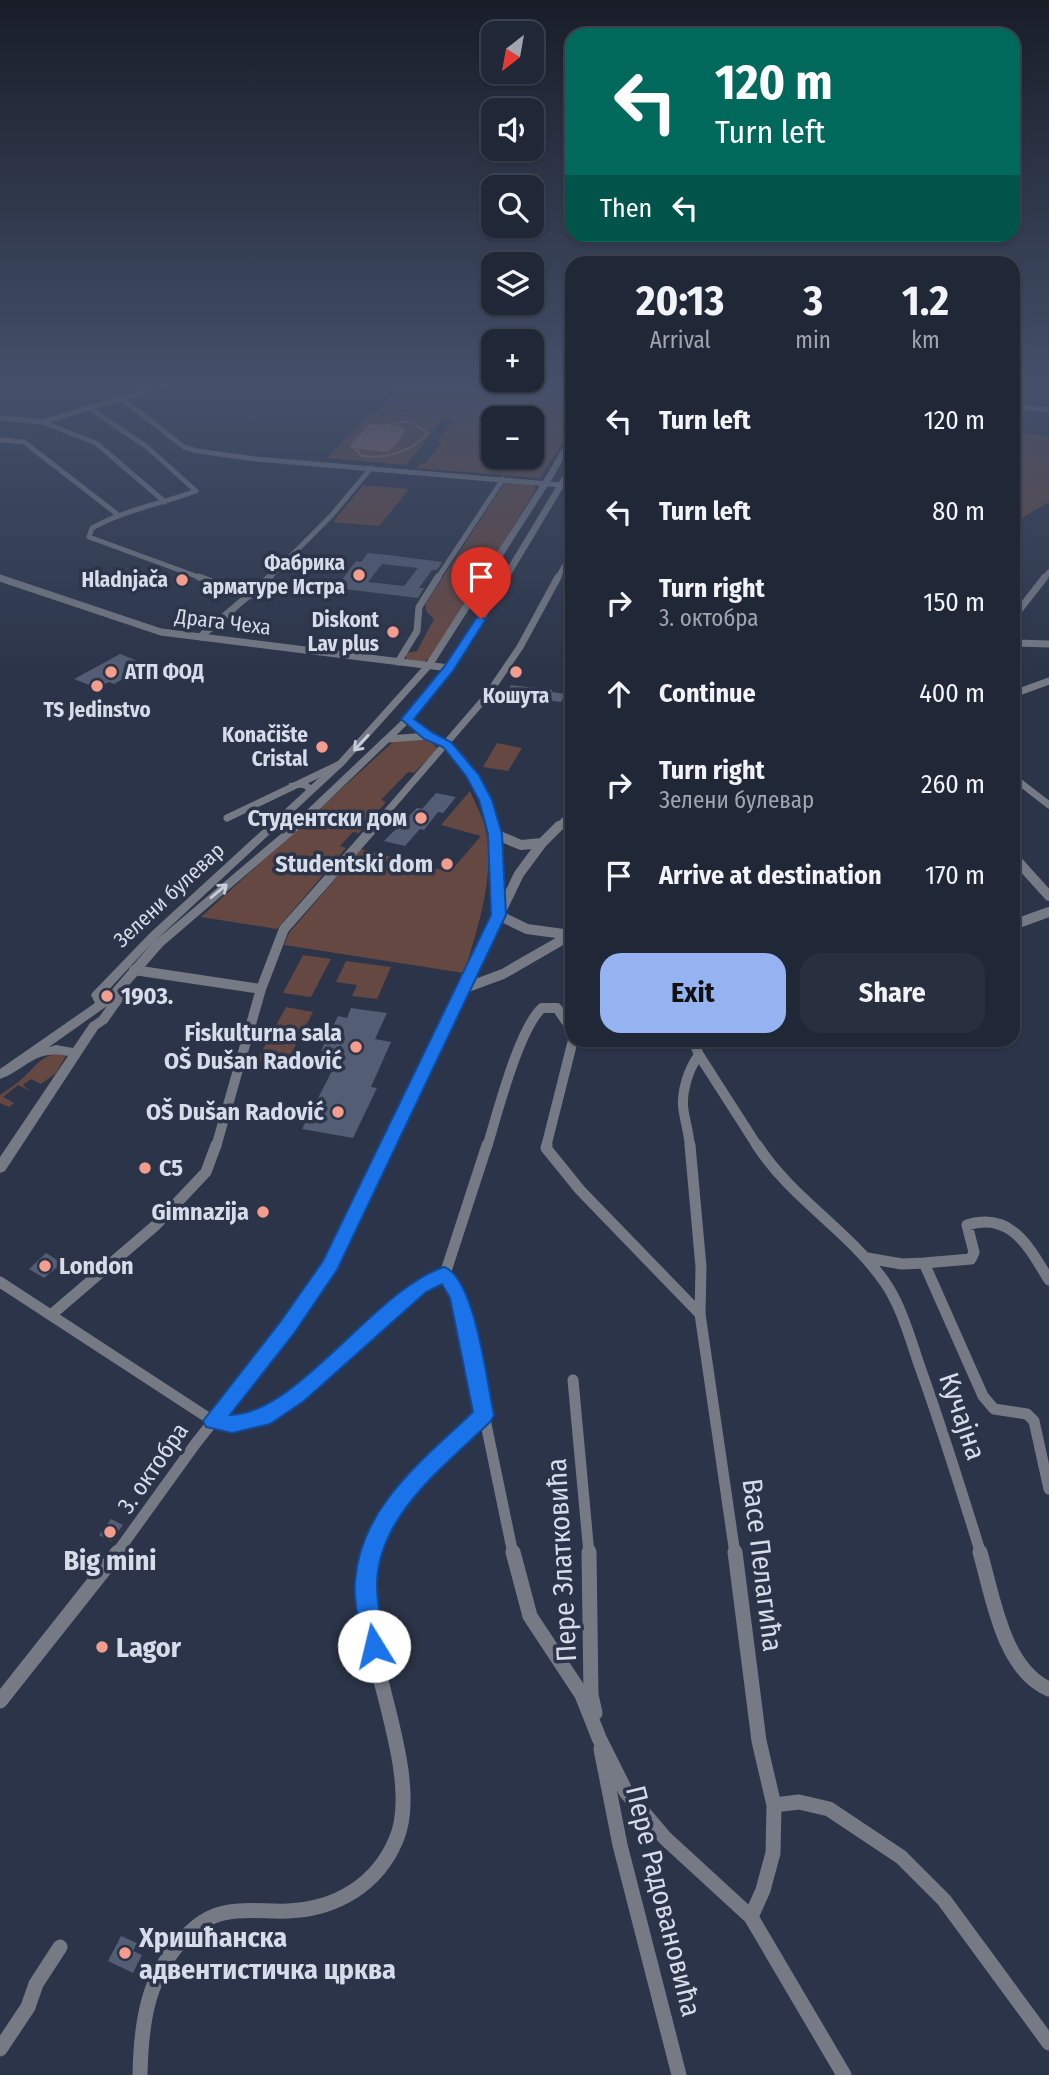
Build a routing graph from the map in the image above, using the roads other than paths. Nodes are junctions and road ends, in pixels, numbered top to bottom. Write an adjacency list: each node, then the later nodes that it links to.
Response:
1 (74, 481): 11 (street)
2 (140, 481): 10 (street)
3 (185, 481): 10 (street)
4 (360, 481): 17 (street)
5 (502, 481): 22 (street)
6 (527, 481): 7 (street)
7 (543, 482): 8 (street); 23 (street, Зелени булевар)
8 (565, 482)
9 (565, 486): 24 (street, Зелени булевар)
10 (165, 502): 11 (street)
11 (117, 514): 17 (street)
12 (565, 565): 30 (street)
13 (1049, 572): 15 (street)
14 (0, 578): 19 (street, Драга Чеха)
15 (1041, 580): 16 (street); 18 (street)
16 (1049, 584)
17 (249, 596): 19 (street)
18 (1020, 608)
19 (200, 637): 22 (street, Драга Чеха)
20 (1020, 643): 21 (street)
21 (1049, 643)
22 (398, 662): 23 (street, Драга Чеха)
23 (429, 665): 24 (street, Драга Чеха); 33 (street, Зелени булевар, one-way to 33)
24 (449, 668): 27 (street, Зелени булевар)
25 (1049, 681): 26 (street)
26 (1020, 691)
27 (408, 719): 28 (street); 29 (street, Зелени булевар)
28 (428, 736): 29 (street); 30 (street)
29 (388, 739): 49 (street, Зелени булевар, one-way to 29)
30 (447, 744): 31 (street); 32 (street)
31 (432, 762): 32 (street); 51 (street)
32 (462, 762): 40 (street)
33 (341, 764): 35 (street); 36 (street, Зелени булевар)
34 (1020, 782): 37 (street)
35 (293, 785): 36 (street); 38 (street)
36 (312, 791): 52 (street, Зелени булевар)
37 (1049, 805)
38 (227, 818)
39 (565, 820): 41 (street, 3. октобра)
40 (495, 834): 41 (street); 45 (street)
41 (542, 843): 45 (street, 3. октобра)
42 (1020, 864): 43 (street)
43 (1049, 896)
44 (1049, 912): 46 (street)
45 (498, 915): 47 (street); 50 (street, 3. октобра)
46 (1020, 922)
47 (565, 933)
48 (565, 938): 50 (street)
49 (134, 970): 51 (street); 52 (street, Зелени булевар)
50 (465, 988): 70 (street, 3. октобра)
51 (261, 989): 67 (street)
52 (107, 997): 56 (street, Зелени булевар); 58 (street)
53 (565, 1020): 63 (street)
54 (571, 1047): 66 (street)
55 (696, 1047): 57 (street)
56 (76, 1054): 58 (street); 60 (street, Зелени булевар)
57 (699, 1055): 61 (street, Кучајна); 66 (street, Васе Пелагића)
58 (27, 1058): 59 (street)
59 (0, 1075)
60 (0, 1168)
61 (867, 1258): 62 (street); 72 (street, Кучајна)
62 (924, 1263): 64 (street); 71 (street)
63 (444, 1274): 69 (street); 70 (street)
64 (1049, 1280)
65 (0, 1282): 67 (street)
66 (700, 1314): 75 (street, Васе Пелагића)
67 (51, 1315): 70 (street)
68 (573, 1380): 74 (street, Пере Златковића)
69 (484, 1415): 74 (street); 80 (street)
70 (213, 1421): 73 (street, 3. октобра)
71 (1049, 1489)
72 (1049, 1689)
73 (0, 1702)
74 (599, 1738): 76 (street); 81 (street, Пере Радовановића)
75 (774, 1805): 76 (street, Васе Пелагића); 78 (street)
76 (751, 1917): 82 (street)
77 (60, 1947): 79 (street)
78 (1049, 2043)
79 (0, 2049)
80 (140, 2075)
81 (679, 2075)
82 (844, 2075)

